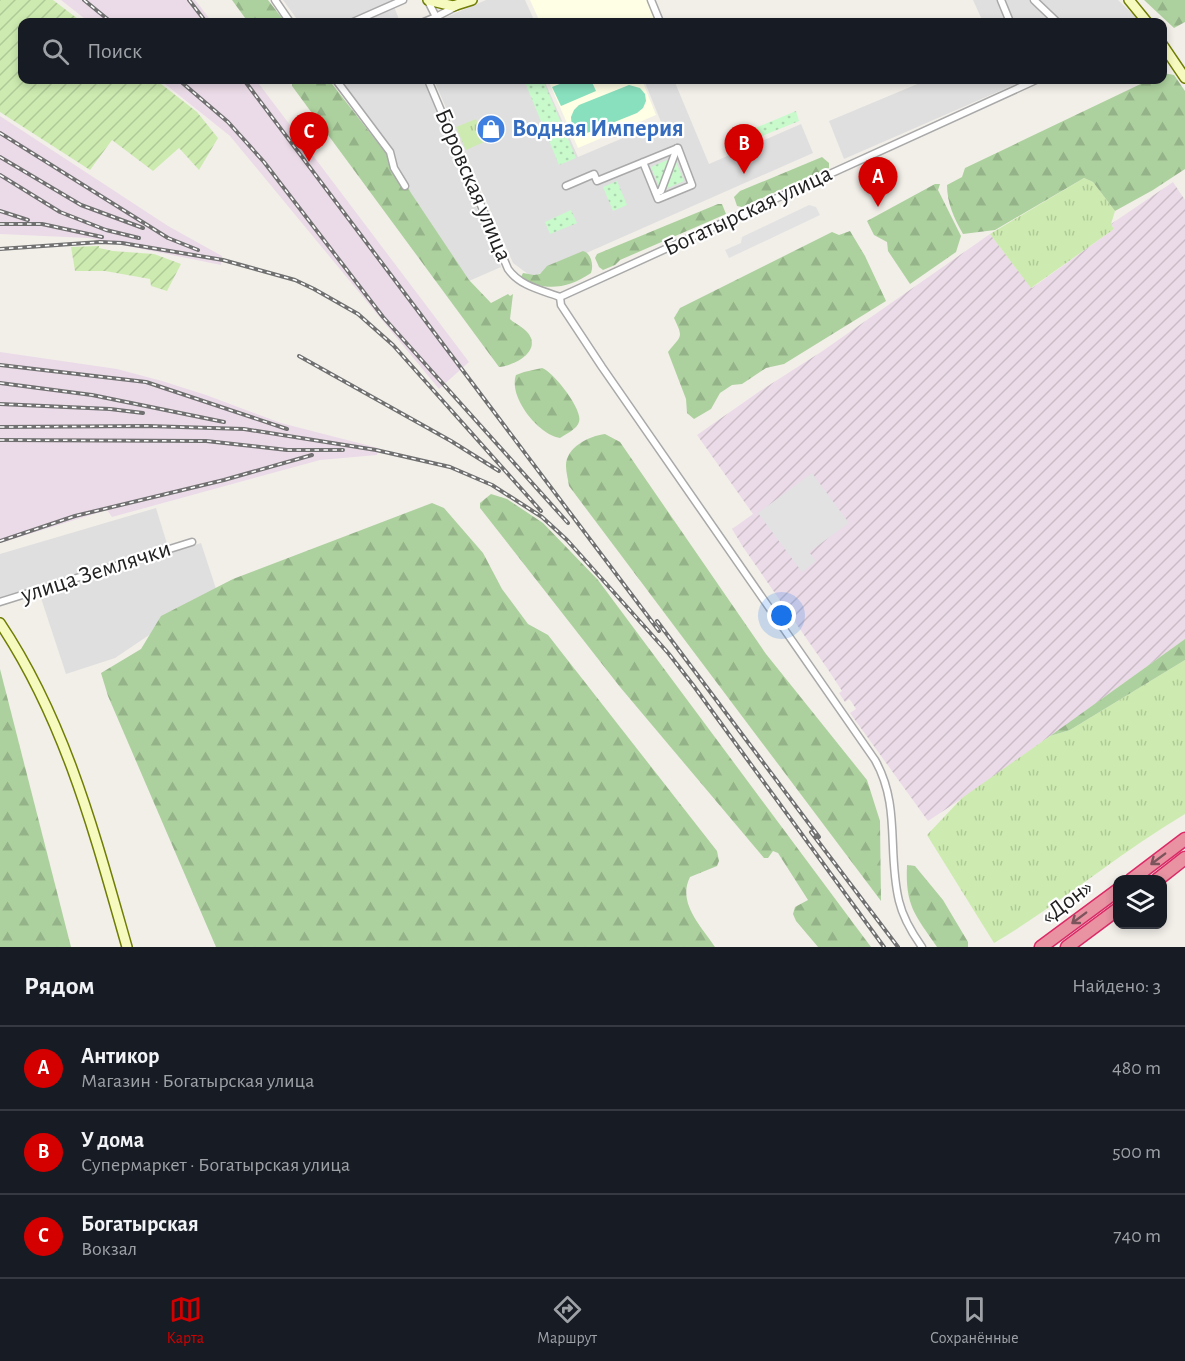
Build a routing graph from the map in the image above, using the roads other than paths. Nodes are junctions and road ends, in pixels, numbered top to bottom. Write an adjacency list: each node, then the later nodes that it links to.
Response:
1 (276, 0): 11 (street)
2 (404, 0): 12 (street)
3 (428, 0): 9 (street); 10 (street)
4 (472, 0): 9 (street)
5 (651, 0): 13 (street)
6 (1001, 0): 14 (street)
7 (1034, 0): 15 (street)
8 (1129, 0): 16 (street)
9 (457, 6): 10 (street)
10 (436, 17)
11 (287, 18)
12 (361, 18)
13 (658, 18)
14 (1008, 18)
15 (1053, 18)
16 (1144, 18)
17 (1167, 52): 18 (street)
18 (1184, 76)
19 (339, 84): 24 (street)
20 (430, 84): 27 (street, Боровская улица)
21 (1024, 84): 27 (street, Богатырская улица)
22 (678, 148): 23 (street); 26 (street); 26 (street)
23 (643, 162): 25 (street); 26 (street)
24 (405, 186)
25 (566, 186)
26 (656, 193)
27 (560, 297): 38 (street)
28 (192, 542): 29 (street, улица Землячки)
29 (0, 602)
30 (0, 624): 37 (street)
31 (1185, 839): 33 (highway, «Дон», one-way to 33)
32 (1185, 858): 34 (highway)
33 (1136, 875)
34 (1162, 875)
35 (1113, 894): 39 (highway, «Дон», one-way to 39)
36 (1113, 913): 40 (highway, «Дон»)
37 (127, 947)
38 (922, 947)
39 (1041, 947)
40 (1067, 947)

